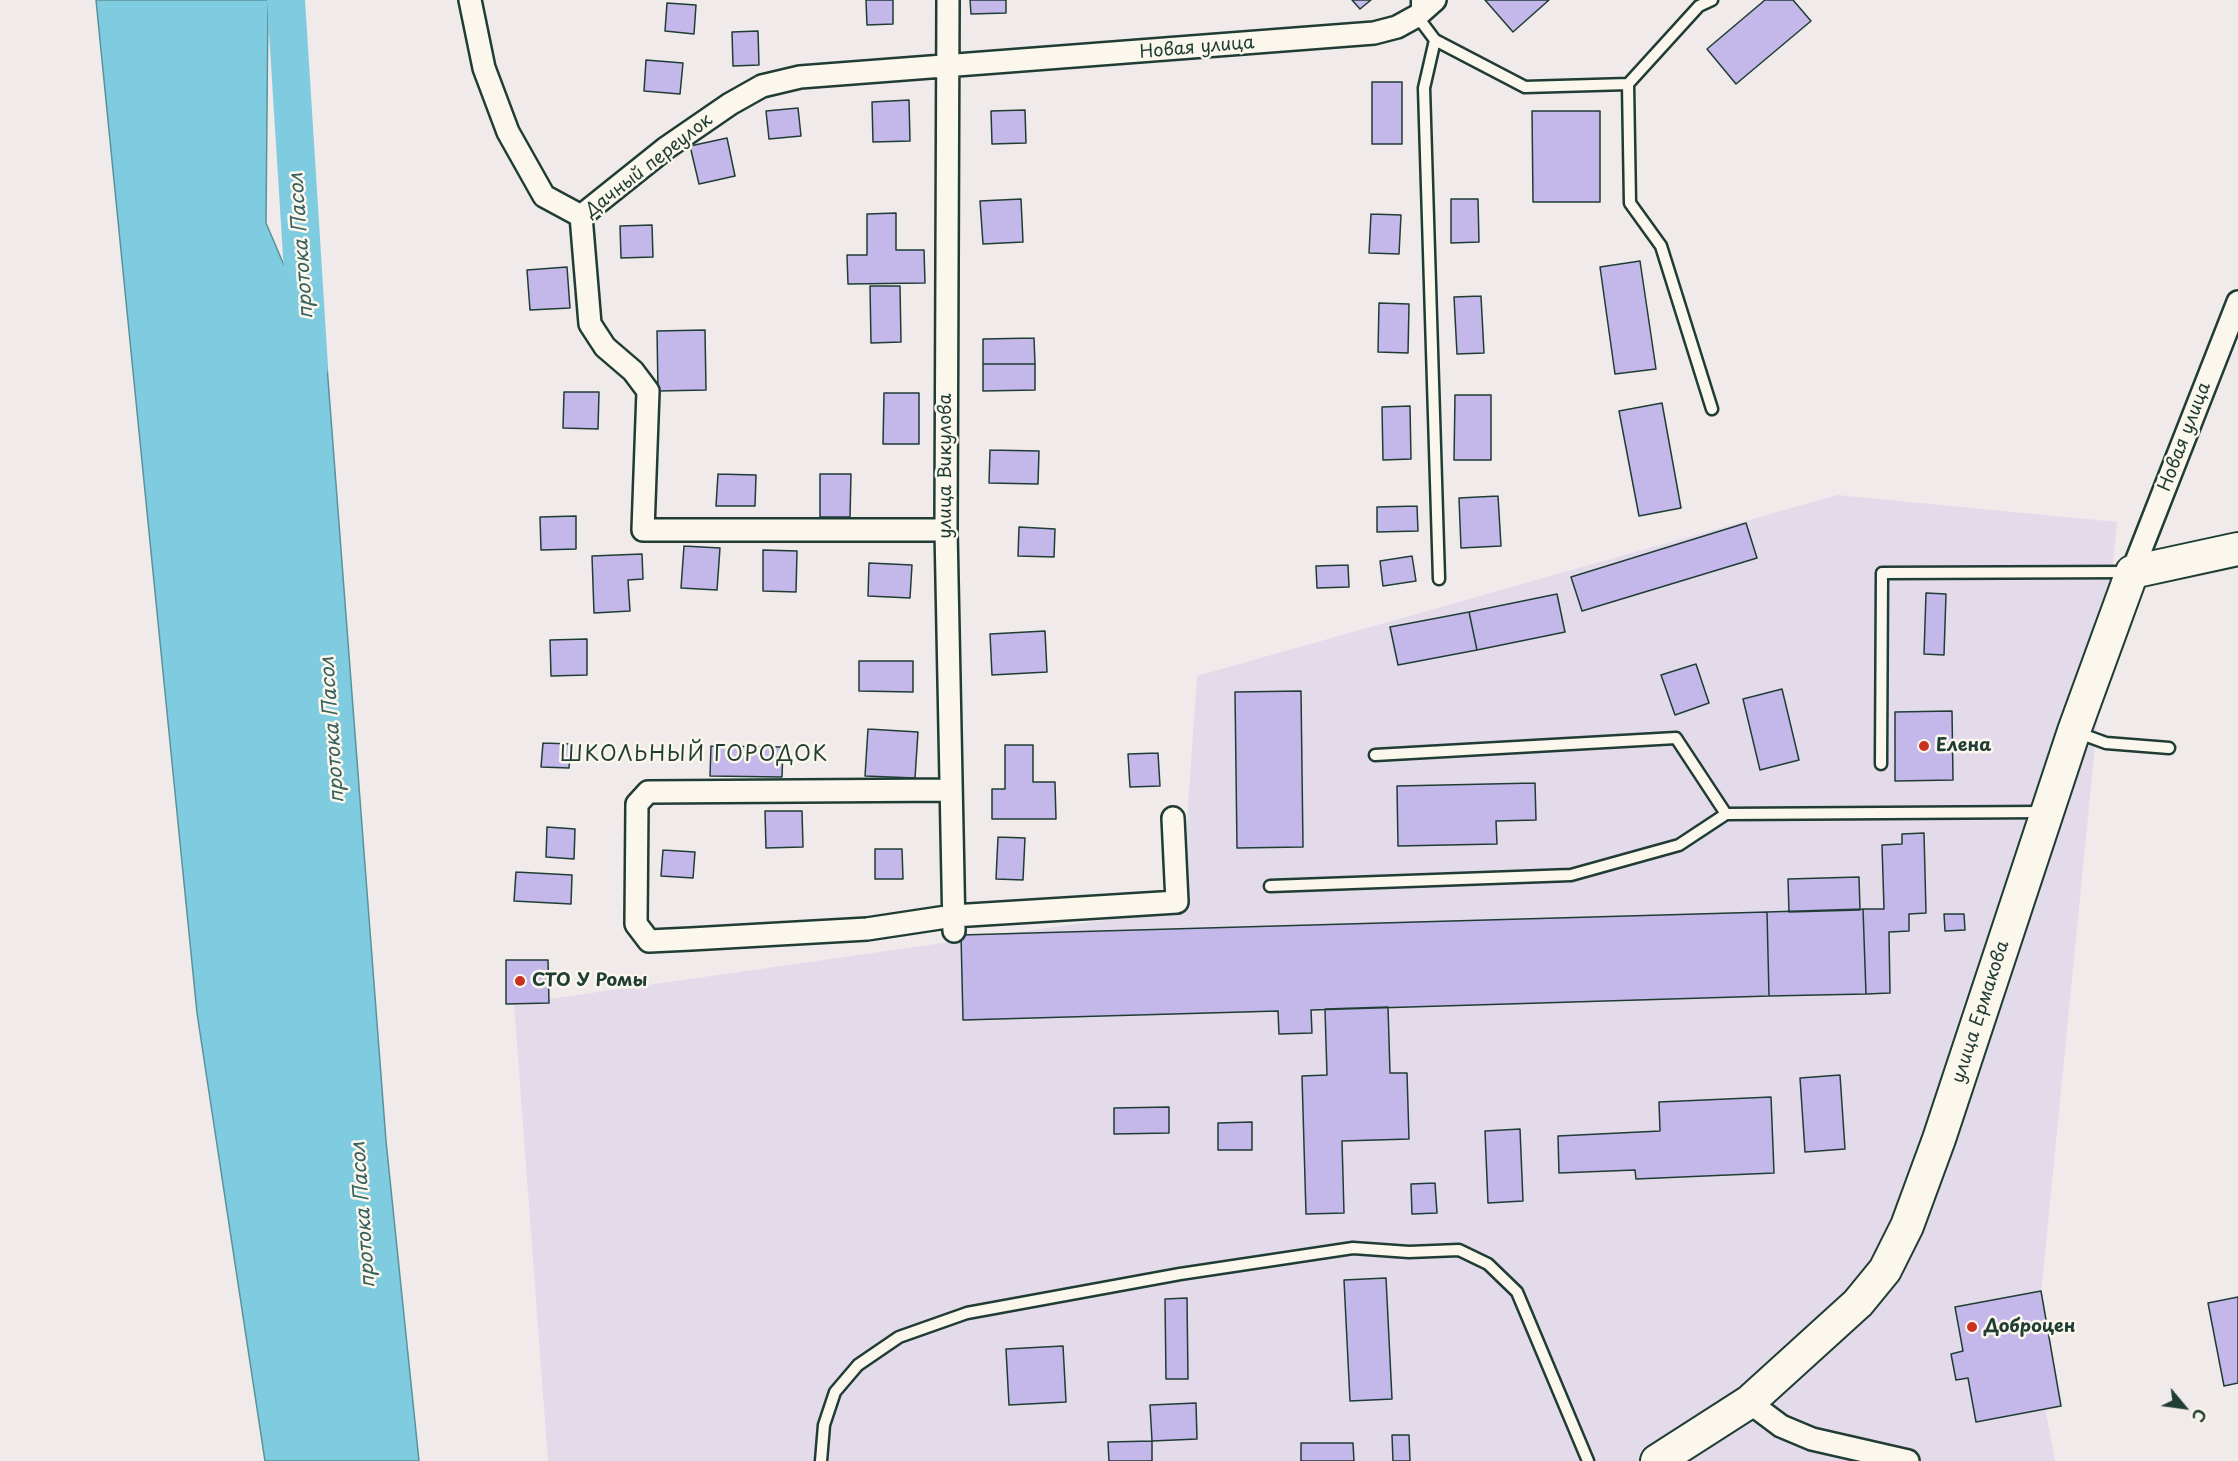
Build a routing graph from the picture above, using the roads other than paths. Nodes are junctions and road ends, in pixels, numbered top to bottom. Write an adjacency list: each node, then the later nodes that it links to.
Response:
1 (470, 0): 10 (street)
2 (948, 0): 8 (street, улица Викулова)
3 (1435, 0): 6 (street, Новая улица)
4 (1712, 0): 5 (lane)
5 (1696, 3): 9 (lane)
6 (1417, 8): 7 (lane); 8 (street, Новая улица)
7 (1435, 40): 9 (lane); 16 (lane)
8 (949, 66): 10 (street, Дачный переулок); 13 (street, улица Викулова)
9 (1628, 84): 12 (lane)
10 (581, 216): 13 (street, Дачный переулок)
11 (2238, 302): 15 (street, Новая улица)
12 (1712, 410)
13 (946, 530): 21 (street, улица Викулова)
14 (2238, 549): 15 (street)
15 (2132, 573): 17 (street, улица Ермакова); 20 (lane)
16 (1439, 579)
17 (2074, 731): 18 (lane); 22 (street, улица Ермакова)
18 (2169, 748)
19 (1376, 755): 23 (lane)
20 (1881, 765)
21 (951, 790): 26 (street, улица Викулова); 26 (street)
22 (2047, 812): 23 (lane); 27 (street, улица Ермакова)
23 (1726, 814): 25 (lane)
24 (1173, 818): 26 (street)
25 (1270, 886)
26 (953, 924)
27 (1749, 1402): 30 (street, улица Ермакова); 31 (street)
28 (821, 1461): 29 (lane)
29 (1588, 1461)
30 (1657, 1461)
31 (1908, 1461)

